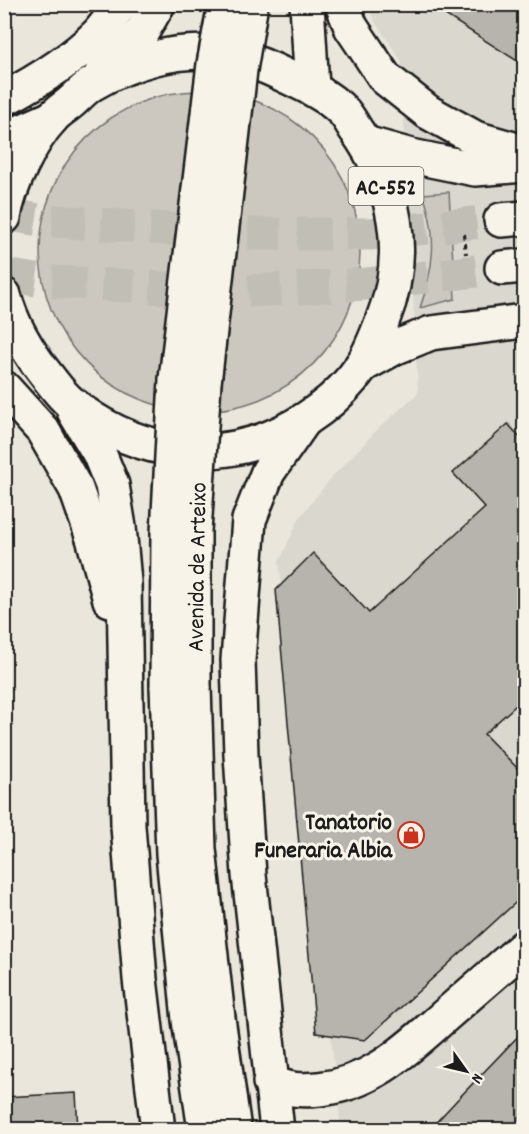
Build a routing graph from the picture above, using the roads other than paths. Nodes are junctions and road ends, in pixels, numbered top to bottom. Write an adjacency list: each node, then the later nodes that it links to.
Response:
1 (121, 4): 9 (main road)
2 (158, 4): 7 (main road, AC-552)
3 (225, 4): 25 (main road, Avenida de Arteixo, bridge)
4 (251, 4): 25 (main road, Avenida de Arteixo, bridge)
5 (308, 4): 8 (main road)
6 (342, 4): 13 (main road)
7 (90, 85): 8 (main road, AC-552); 10 (main road, AC-552)
8 (312, 88): 12 (main road, AC-552)
9 (4, 99)
10 (52, 118): 11 (main road); 15 (main road, AC-552)
11 (4, 139)
12 (365, 143): 14 (main road); 20 (main road, AC-552)
13 (525, 152)
14 (525, 165)
15 (4, 218)
16 (4, 295): 19 (main road, AC-552)
17 (525, 321): 20 (main road)
18 (4, 344): 19 (main road)
19 (36, 363): 22 (main road, AC-552)
20 (362, 366): 23 (main road, AC-552)
21 (4, 388): 24 (main road)
22 (68, 402): 23 (main road, AC-552); 24 (main road)
23 (303, 422): 27 (main road, Avenida de Arteixo)
24 (125, 654): 28 (main road)
25 (180, 686): 29 (main road, Avenida de Arteixo); 30 (main road, Avenida de Arteixo)
26 (525, 947): 27 (main road)
27 (270, 1082): 31 (main road, Avenida de Arteixo)
28 (158, 1130)
29 (205, 1130)
30 (234, 1130)
31 (277, 1130)

